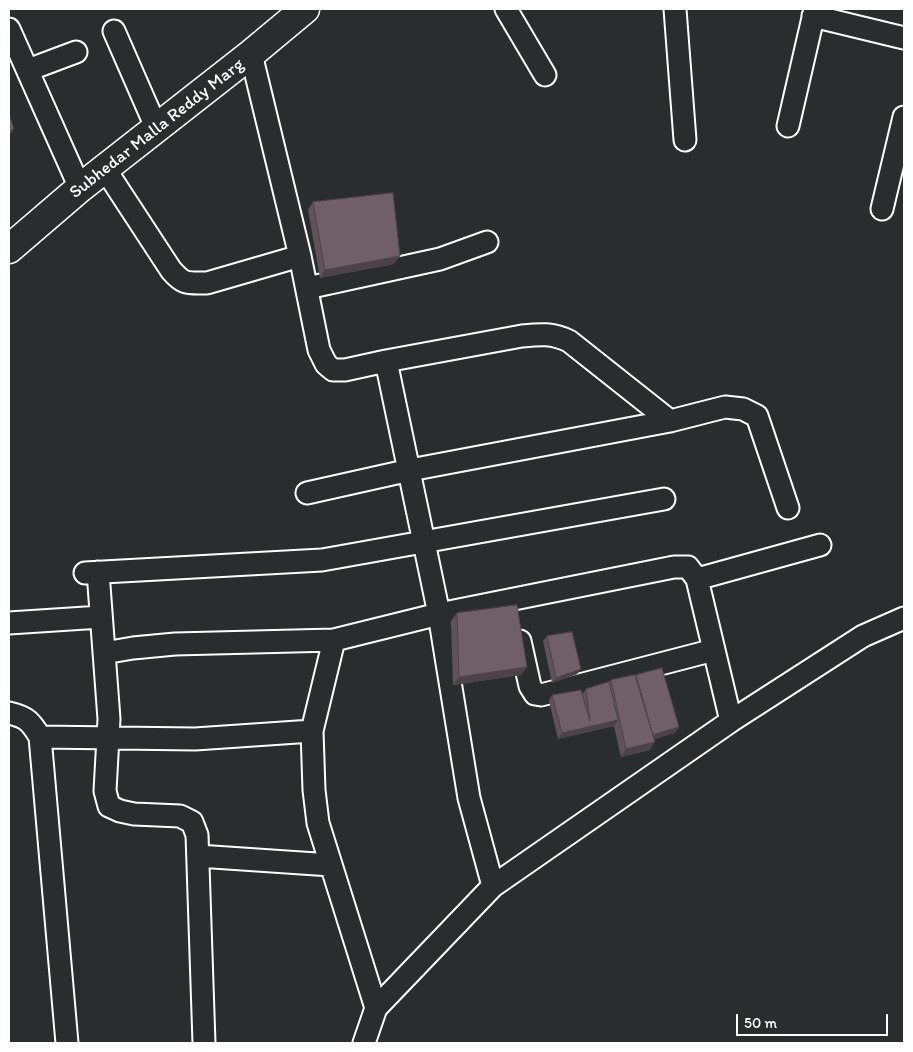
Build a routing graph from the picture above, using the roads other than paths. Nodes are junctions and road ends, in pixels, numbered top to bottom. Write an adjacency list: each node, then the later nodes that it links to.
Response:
1 (305, 9): 9 (main road, Subhedar Malla Reddy Marg)
2 (506, 9): 11 (street)
3 (675, 9): 15 (street)
4 (814, 12): 7 (street); 13 (street)
5 (9, 29): 10 (street)
6 (114, 31): 14 (street)
7 (904, 38)
8 (76, 52): 10 (street)
9 (251, 54): 14 (main road, Subhedar Malla Reddy Marg); 21 (street)
10 (28, 70): 17 (street)
11 (545, 75)
12 (904, 117): 18 (street)
13 (788, 126)
14 (156, 128): 16 (main road, Subhedar Malla Reddy Marg)
15 (685, 140)
16 (105, 169): 17 (main road, Subhedar Malla Reddy Marg); 21 (street)
17 (80, 188): 20 (main road, Subhedar Malla Reddy Marg)
18 (882, 209)
19 (486, 242): 22 (street)
20 (9, 249)
21 (300, 256): 22 (street)
22 (307, 288): 23 (street)
23 (386, 361): 24 (street); 25 (street)
24 (670, 421): 25 (street); 28 (street)
25 (410, 470): 26 (street); 29 (street)
26 (307, 493)
27 (664, 499): 29 (street)
28 (788, 508)
29 (424, 542): 33 (street); 34 (street)
30 (820, 545): 31 (street)
31 (697, 579): 32 (street); 38 (street)
32 (511, 600): 33 (street); 38 (street)
33 (439, 614): 37 (street); 47 (street)
34 (101, 617): 36 (street); 39 (street)
35 (897, 621): 41 (street)
36 (9, 623)
37 (334, 640): 39 (street); 42 (street)
38 (714, 650): 41 (street)
39 (104, 653): 44 (street)
40 (9, 713): 43 (street)
41 (731, 721): 47 (street)
42 (312, 731): 44 (street); 46 (street)
43 (40, 737): 44 (street); 49 (street)
44 (107, 738): 45 (street)
45 (198, 856): 46 (street); 50 (street)
46 (331, 865): 48 (street)
47 (492, 886): 48 (street)
48 (376, 1008): 51 (street)
49 (67, 1043)
50 (204, 1043)
51 (364, 1043)

